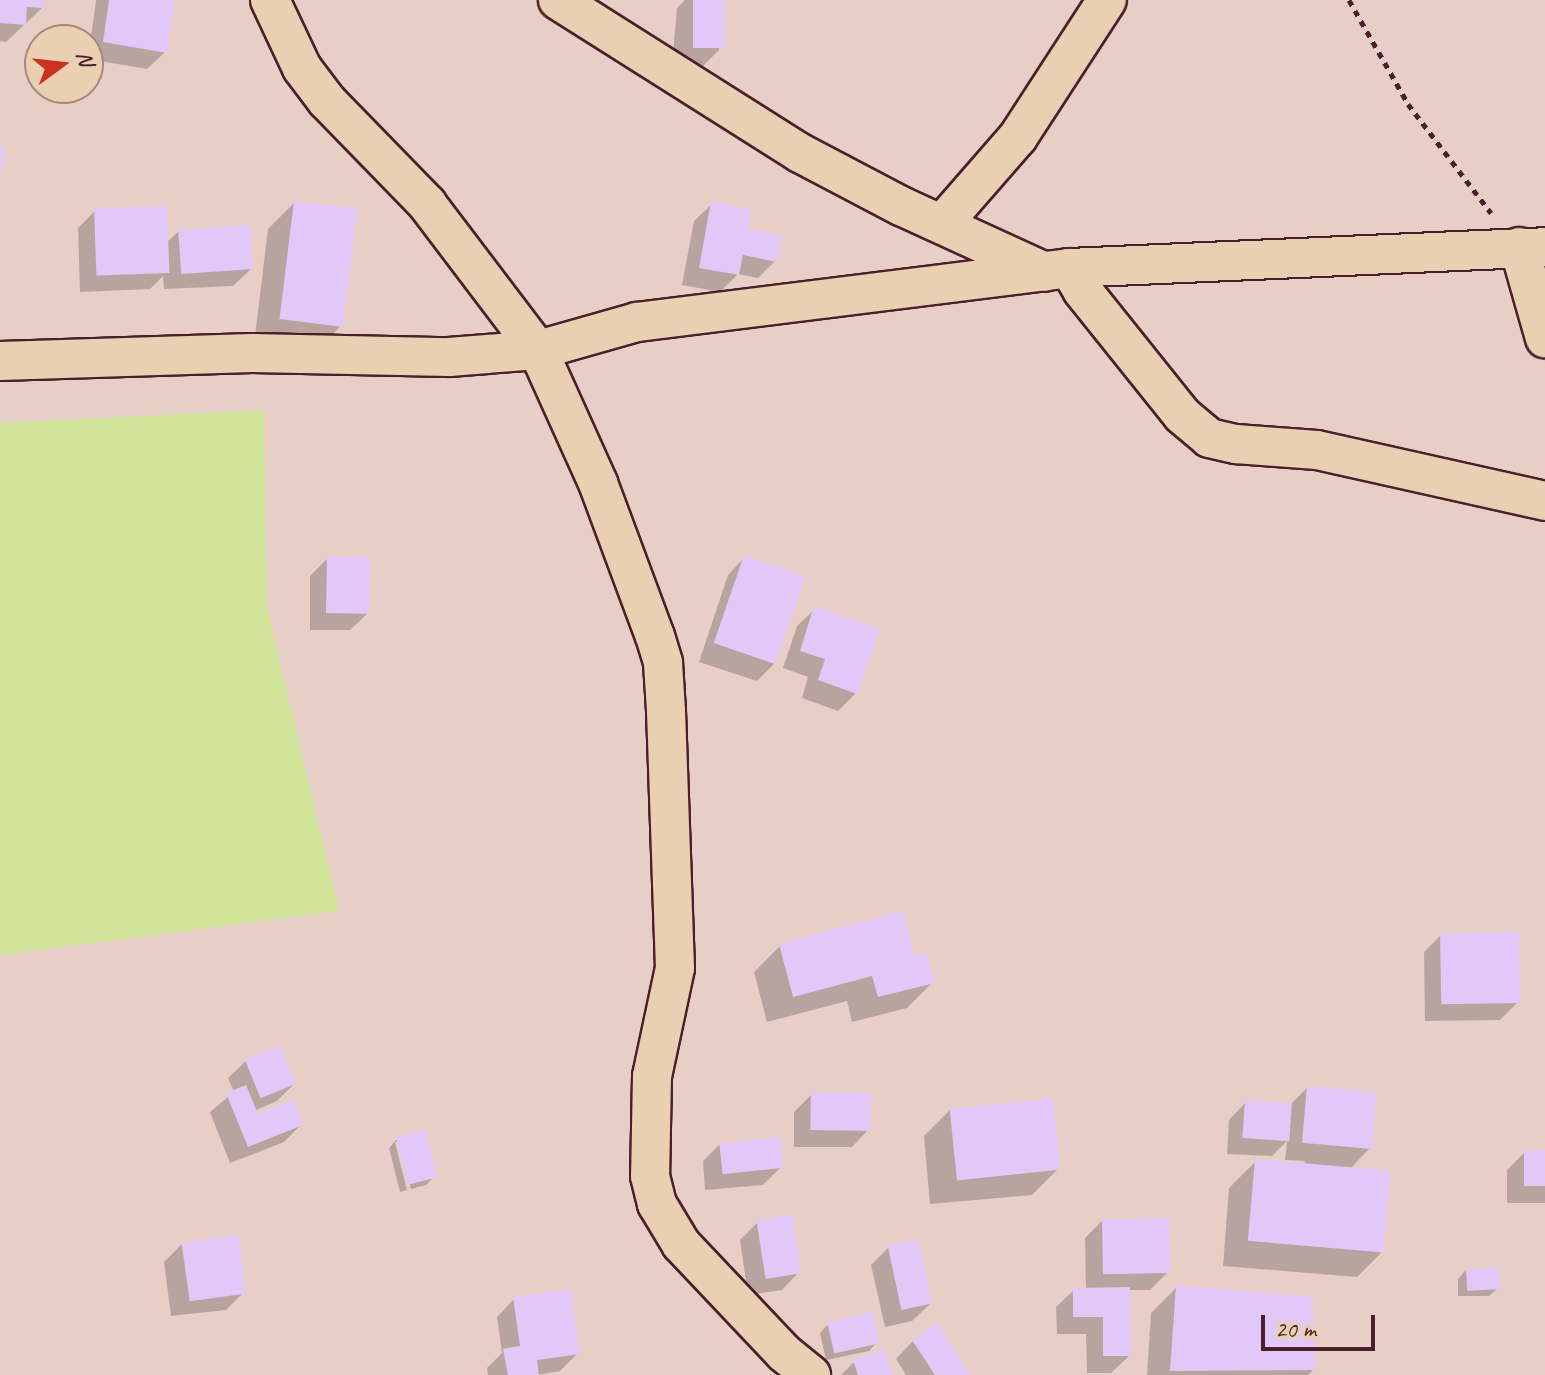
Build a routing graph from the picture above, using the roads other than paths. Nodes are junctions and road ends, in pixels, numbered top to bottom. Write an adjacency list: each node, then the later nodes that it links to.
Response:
1 (270, 0): 8 (street)
2 (558, 0): 4 (street)
3 (1107, 0): 4 (street)
4 (943, 223): 6 (street)
5 (1532, 247): 6 (street); 7 (street)
6 (1057, 270): 8 (street); 10 (street)
7 (1545, 338)
8 (538, 350): 9 (street); 11 (street)
9 (0, 361)
10 (1545, 501)
11 (811, 1375)

